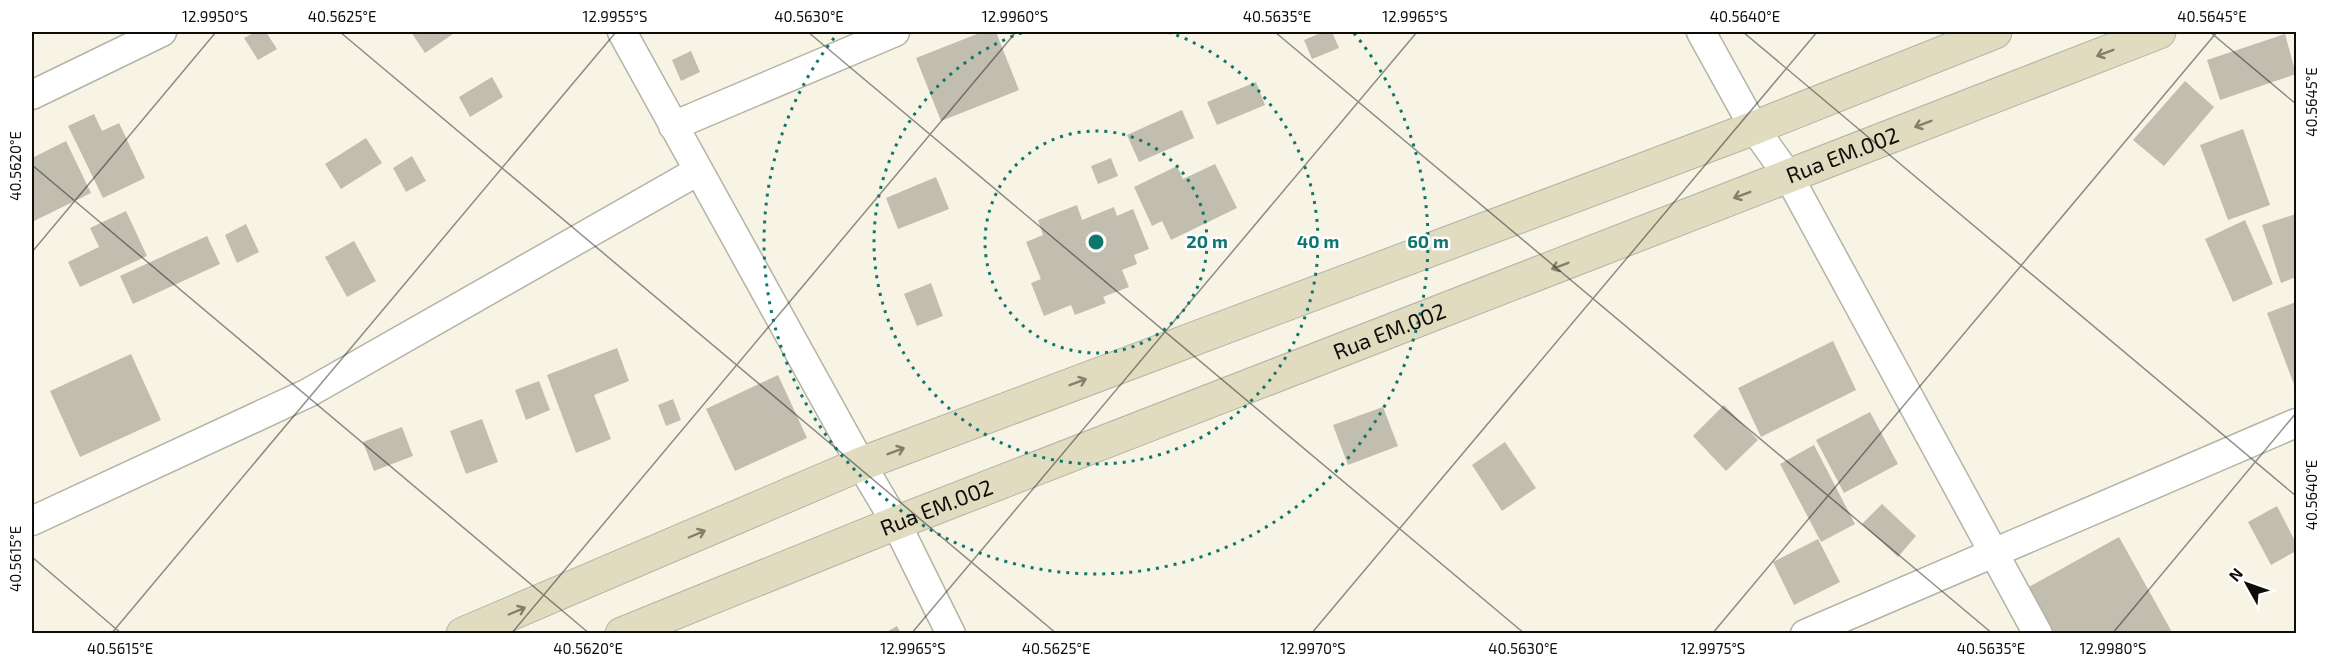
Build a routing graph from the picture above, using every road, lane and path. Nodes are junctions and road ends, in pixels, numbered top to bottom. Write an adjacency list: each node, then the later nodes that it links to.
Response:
1 (162, 32): 7 (street)
2 (622, 32): 8 (street)
3 (896, 32): 8 (street)
4 (1701, 32): 9 (street)
5 (1995, 32): 9 (street)
6 (2159, 32): 11 (street, Rua EM.002, one-way to 11)
7 (32, 95)
8 (673, 126): 10 (street)
9 (1754, 128): 11 (street); 13 (street, one-way to 9)
10 (698, 171): 13 (street); 14 (street)
11 (1789, 177): 15 (street, Rua EM.002, one-way to 15); 16 (street)
12 (2296, 423): 16 (street)
13 (861, 464): 15 (street); 17 (street, one-way to 13)
14 (32, 521)
15 (896, 523): 18 (street, Rua EM.002); 19 (street)
16 (1994, 553): 20 (street); 21 (street)
17 (464, 633)
18 (622, 633)
19 (951, 633)
20 (1805, 633)
21 (2038, 633)

